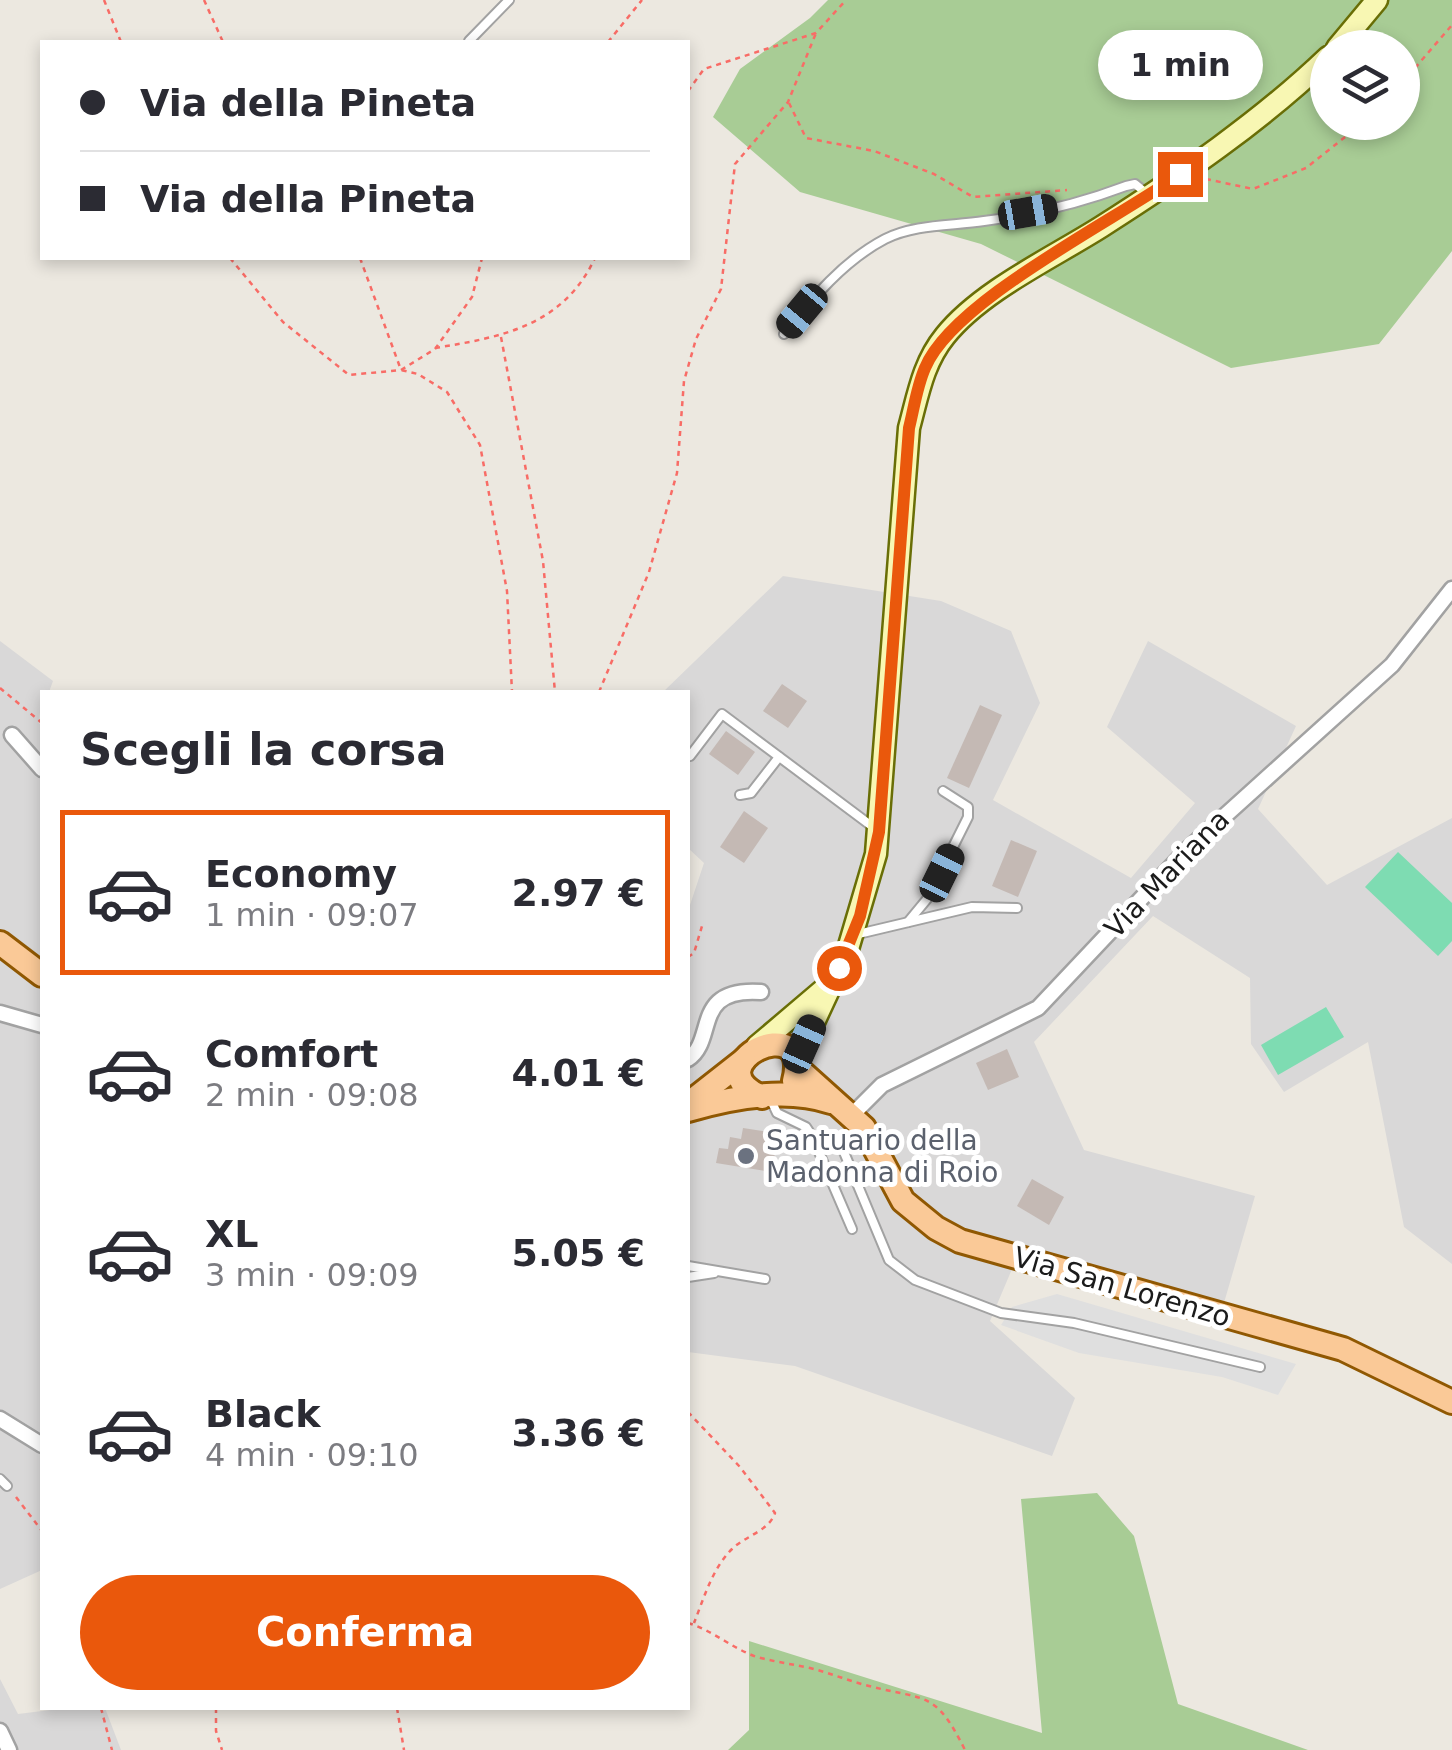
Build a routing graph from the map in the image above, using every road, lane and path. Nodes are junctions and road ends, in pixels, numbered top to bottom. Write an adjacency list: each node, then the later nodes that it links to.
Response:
1 (104, 0): 10 (path)
2 (204, 0): 11 (path)
3 (509, 0): 12 (lane)
4 (642, 0): 13 (path)
5 (846, 0): 9 (path)
6 (1377, 0): 8 (main road)
7 (1452, 25): 14 (path)
8 (1352, 30)
9 (816, 33): 16 (path); 17 (path)
10 (120, 40)
11 (222, 40)
12 (469, 40)
13 (610, 40)
14 (1420, 62)
15 (1310, 74): 19 (main road)
16 (690, 88)
17 (788, 102): 20 (path); 34 (path)
18 (1341, 140): 19 (path)
19 (1180, 174): 21 (main road)
20 (1074, 190)
21 (1149, 196): 26 (lane); 42 (main road)
22 (232, 260): 29 (path)
23 (361, 260): 29 (path)
24 (482, 260): 28 (path)
25 (593, 260): 27 (path)
26 (784, 334)
27 (501, 338): 28 (path); 33 (path)
28 (435, 348): 29 (path)
29 (401, 370): 32 (path)
30 (1452, 589): 60 (street, Via Mariana)
31 (0, 688): 35 (path)
32 (512, 690)
33 (554, 690)
34 (600, 690)
35 (40, 721)
36 (12, 735): 39 (street)
37 (690, 756): 38 (lane)
38 (779, 757): 41 (lane); 42 (lane)
39 (40, 767)
40 (944, 790): 44 (lane)
41 (740, 795)
42 (879, 832): 46 (main road)
43 (1017, 908): 44 (lane)
44 (908, 922): 46 (lane)
45 (702, 926): 48 (path)
46 (854, 935): 49 (main road)
47 (0, 943): 50 (main road)
48 (690, 956)
49 (839, 968): 54 (main road); 56 (main road)
50 (40, 973)
51 (760, 992): 55 (street)
52 (0, 1013): 53 (street)
53 (40, 1024)
54 (751, 1053): 56 (main road); 57 (main road); 58 (main road)
55 (690, 1058)
56 (796, 1065): 57 (main road); 60 (main road, Via San Lorenzo)
57 (769, 1097): 59 (main road); 60 (main road); 61 (lane)
58 (690, 1105)
59 (690, 1107)
60 (847, 1112): 68 (main road, Via San Lorenzo)
61 (812, 1136): 62 (lane); 67 (lane)
62 (852, 1229)
63 (690, 1266): 64 (lane)
64 (718, 1272): 65 (lane); 66 (lane)
65 (690, 1278)
66 (765, 1279)
67 (1260, 1367)
68 (1452, 1402)
69 (690, 1414): 75 (path)
70 (0, 1419): 71 (street)
71 (40, 1444)
72 (3, 1482): 73 (path)
73 (40, 1528)
74 (690, 1624): 75 (path)
75 (694, 1625): 84 (path)
76 (102, 1710): 81 (path)
77 (216, 1710): 82 (path)
78 (398, 1710): 83 (path)
79 (0, 1732): 80 (street)
80 (9, 1750)
81 (112, 1750)
82 (222, 1750)
83 (404, 1750)
84 (965, 1750)

